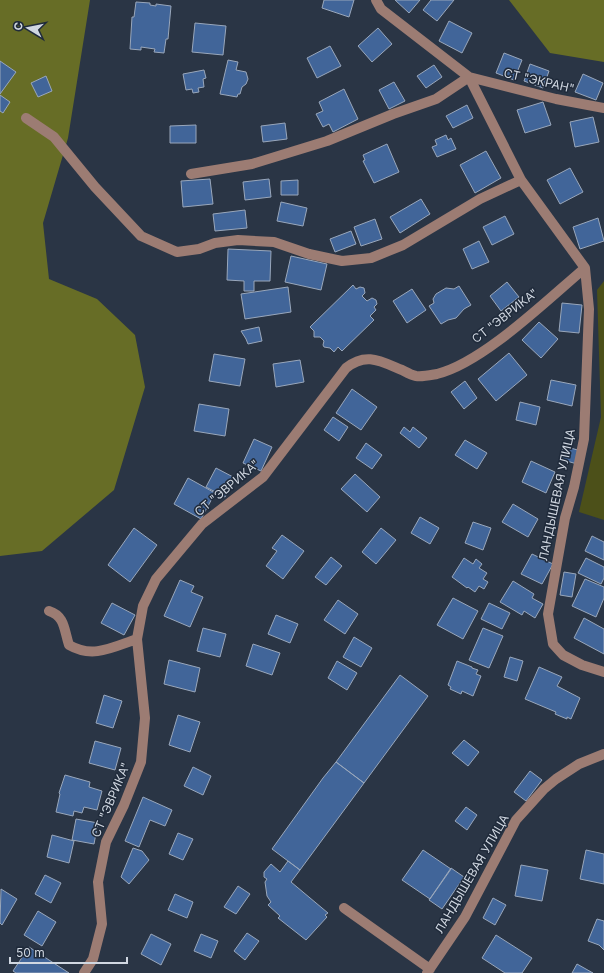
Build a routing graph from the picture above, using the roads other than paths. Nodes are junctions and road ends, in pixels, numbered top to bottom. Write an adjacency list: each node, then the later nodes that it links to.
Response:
1 (376, 0): 2 (street)
2 (469, 77): 3 (street, СТ "ЭКРАН"); 5 (street); 6 (street)
3 (604, 108)
4 (26, 118): 6 (street)
5 (191, 174)
6 (521, 180): 7 (street)
7 (585, 268): 9 (street, СТ "ЭВРИКА"); 10 (street, ЛАНДЫШЕВАЯ УЛИЦА)
8 (49, 611): 9 (street)
9 (138, 639): 14 (street, СТ "ЭВРИКА")
10 (604, 672)
11 (604, 754): 13 (street, ЛАНДЫШЕВАЯ УЛИЦА)
12 (344, 908): 13 (street)
13 (428, 971)
14 (84, 973)

